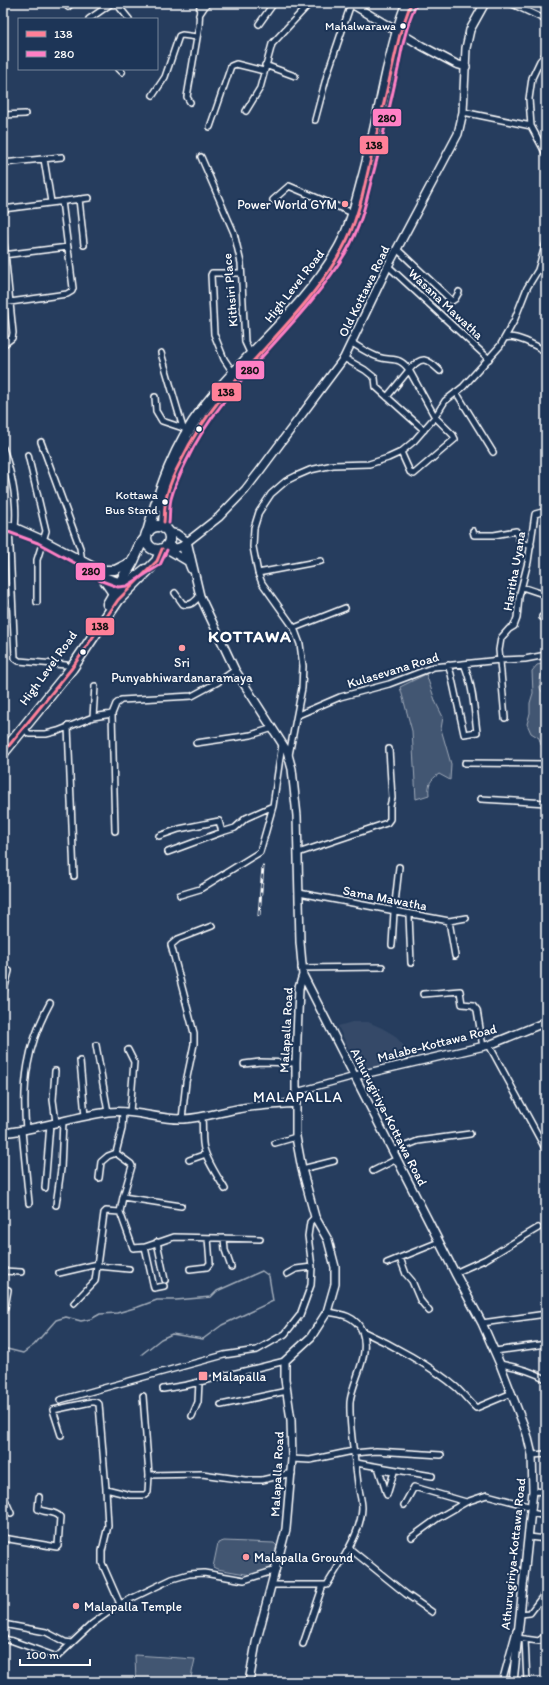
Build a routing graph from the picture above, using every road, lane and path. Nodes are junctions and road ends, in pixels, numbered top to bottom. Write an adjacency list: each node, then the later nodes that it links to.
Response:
1 (112, 3): 12 (street)
2 (116, 3): 13 (street)
3 (200, 3): 11 (street)
4 (208, 3): 11 (street)
5 (274, 3): 15 (street)
6 (310, 3): 20 (street)
7 (410, 3): 16 (highway, High Level Road)
8 (486, 3): 19 (street, Old Kottawa Road)
9 (510, 3): 14 (street)
10 (351, 4): 16 (street); 28 (street)
11 (199, 16): 17 (street)
12 (90, 18)
13 (128, 18)
14 (546, 20)
15 (259, 24)
16 (399, 32): 19 (street); 43 (highway, High Level Road)
17 (198, 37): 22 (street); 23 (street)
18 (546, 54): 29 (street)
19 (466, 66): 25 (street, Old Kottawa Road)
20 (264, 68): 21 (street); 24 (street); 30 (street)
21 (295, 76)
22 (154, 95)
23 (190, 102)
24 (246, 111)
25 (463, 112): 29 (street); 48 (street, Old Kottawa Road)
26 (25, 114): 27 (street)
27 (3, 116)
28 (315, 120)
29 (531, 126): 31 (street)
30 (210, 127)
31 (544, 145): 32 (street)
32 (546, 154)
33 (201, 156): 51 (street, Kithsiri Place)
34 (62, 157): 35 (street)
35 (44, 159): 36 (street); 41 (street)
36 (3, 163)
37 (89, 198): 38 (street)
38 (79, 199): 40 (street); 46 (street)
39 (273, 200): 43 (street)
40 (62, 201): 41 (street); 47 (street)
41 (51, 202): 42 (street)
42 (3, 209)
43 (356, 214): 60 (highway, High Level Road); 79 (highway, High Level Road)
44 (3, 233): 49 (street)
45 (546, 243): 55 (street)
46 (84, 245)
47 (68, 247): 49 (street); 53 (street)
48 (397, 249): 50 (street, Old Kottawa Road); 52 (street)
49 (4, 254): 53 (street)
50 (388, 266): 56 (street, Old Kottawa Road); 62 (street, Wasana Mawatha)
51 (241, 273): 60 (street, Kithsiri Place); 65 (street)
52 (459, 292)
53 (10, 302): 54 (street); 57 (street)
54 (3, 303)
55 (505, 338): 58 (street); 62 (street)
56 (352, 343): 61 (street, Old Kottawa Road); 63 (street)
57 (3, 345)
58 (546, 352)
59 (161, 353): 70 (street)
60 (251, 356): 65 (highway, High Level Road)
61 (344, 358): 68 (street); 83 (street, Old Kottawa Road)
62 (489, 359): 66 (street)
63 (408, 370): 64 (street); 68 (street); 69 (street)
64 (440, 371)
65 (234, 374): 70 (highway, High Level Road)
66 (456, 392): 69 (street); 75 (street)
67 (155, 397): 70 (street)
68 (387, 397): 71 (street)
69 (435, 417): 71 (street); 74 (street)
70 (186, 429): 81 (highway, High Level Road)
71 (424, 430): 74 (street)
72 (41, 442): 89 (street)
73 (3, 448): 78 (street)
74 (401, 452): 93 (street)
75 (493, 452)
76 (28, 455): 82 (street)
77 (546, 512): 84 (street, Haritha Uyana)
78 (9, 526): 82 (main road); 107 (street)
79 (166, 530): 81 (highway); 83 (street); 85 (highway)
80 (473, 531): 84 (street)
81 (147, 535): 85 (highway); 87 (highway, High Level Road)
82 (44, 541): 89 (main road); 100 (street)
83 (185, 543): 85 (street); 88 (street, Athurugiriya-Kottawa Road); 91 (street, Athurugiriya-Kottawa Road)
84 (531, 545): 95 (street, Haritha Uyana)
85 (165, 548): 88 (street); 90 (highway, High Level Road)
86 (321, 560): 93 (street)
87 (133, 561): 92 (main road); 94 (highway, High Level Road)
88 (187, 561): 91 (street, Athurugiriya-Kottawa Road)
89 (82, 562): 92 (main road)
90 (149, 568): 94 (main road); 115 (highway, High Level Road)
91 (193, 571): 99 (street, Athurugiriya-Kottawa Road)
92 (100, 573): 94 (main road); 97 (main road)
93 (258, 573): 102 (street)
94 (121, 583): 97 (highway, High Level Road)
95 (522, 587): 98 (street); 104 (street, Haritha Uyana)
96 (175, 593): 99 (street)
97 (114, 595): 107 (highway, High Level Road)
98 (546, 595)
99 (200, 596): 108 (street, Athurugiriya-Kottawa Road)
100 (37, 602)
101 (345, 608): 102 (street)
102 (294, 628): 111 (street)
103 (546, 655): 104 (street, Kulasevana Road)
104 (500, 660): 105 (street, Kulasevana Road); 113 (street, Haritha Uyana)
105 (464, 664): 106 (street, Kulasevana Road); 106 (street)
106 (448, 665): 111 (street, Kulasevana Road)
107 (66, 666): 119 (highway, High Level Road)
108 (235, 670): 110 (street); 116 (street, Athurugiriya-Kottawa Road)
109 (95, 686): 112 (street)
110 (112, 714): 112 (street); 128 (street)
111 (298, 715): 122 (street)
112 (93, 717): 114 (street)
113 (505, 718)
114 (68, 726): 115 (street); 134 (street)
115 (24, 728): 121 (highway, High Level Road)
116 (273, 728): 117 (street); 118 (street, Athurugiriya-Kottawa Road)
117 (196, 743)
118 (282, 744): 122 (street, Athurugiriya-Kottawa Road); 127 (street)
119 (3, 748)
120 (389, 750): 132 (street)
121 (3, 754)
122 (288, 757): 132 (street, Athurugiriya-Kottawa Road)
123 (465, 763): 124 (street)
124 (546, 764)
125 (481, 799): 126 (street)
126 (546, 803)
127 (273, 806): 129 (street); 136 (street)
128 (115, 831)
129 (222, 832): 130 (street); 131 (street)
130 (158, 836)
131 (168, 852)
132 (298, 852): 135 (street, Athurugiriya-Kottawa Road)
133 (399, 867): 137 (street)
134 (74, 876)
135 (299, 893): 137 (street, Sama Mawatha); 146 (street, Athurugiriya-Kottawa Road)
136 (180, 895)
137 (394, 912): 138 (street, Sama Mawatha); 142 (street)
138 (409, 915): 140 (street, Sama Mawatha); 144 (street)
139 (466, 918): 140 (street, Sama Mawatha)
140 (448, 921): 143 (street)
141 (212, 926): 167 (street)
142 (392, 945)
143 (455, 956)
144 (411, 963)
145 (382, 967): 146 (street)
146 (301, 968): 148 (street, Athurugiriya-Kottawa Road)
147 (9, 971): 149 (street)
148 (303, 976): 157 (street, Malapalla Road); 160 (street, Athurugiriya-Kottawa Road)
149 (3, 994)
150 (423, 994): 154 (street)
151 (50, 1004): 169 (street)
152 (546, 1022): 154 (street, Malabe-Kottawa Road)
153 (96, 1045): 163 (street)
154 (486, 1046): 160 (street, Malabe-Kottawa Road); 174 (street)
155 (128, 1050): 164 (street)
156 (80, 1061): 165 (street)
157 (296, 1063): 158 (street); 161 (street, Malapalla Road)
158 (244, 1064)
159 (54, 1071): 168 (street)
160 (355, 1076): 161 (street); 175 (street, Athurugiriya-Kottawa Road)
161 (296, 1092): 162 (street, Malapalla Road)
162 (295, 1104): 166 (street); 172 (street, Malapalla Road)
163 (108, 1112): 164 (street); 165 (street)
164 (127, 1112): 167 (street); 176 (street)
165 (85, 1116): 168 (street)
166 (202, 1118): 167 (street); 177 (street)
167 (182, 1119)
168 (56, 1122): 169 (street); 184 (street); 188 (street)
169 (24, 1131): 170 (street); 187 (street)
170 (3, 1133)
171 (470, 1134): 175 (street)
172 (296, 1137): 173 (street); 181 (street, Malapalla Road)
173 (275, 1143)
174 (546, 1150)
175 (393, 1151): 178 (street, Athurugiriya-Kottawa Road)
176 (116, 1153): 183 (street); 186 (street)
177 (206, 1154): 179 (street); 185 (street)
178 (397, 1159): 182 (street); 197 (street, Athurugiriya-Kottawa Road)
179 (189, 1160)
180 (334, 1161): 181 (street)
181 (302, 1168): 191 (street, Malapalla Road)
182 (373, 1170)
183 (99, 1178)
184 (45, 1188)
185 (224, 1189)
186 (122, 1197): 189 (street); 190 (street)
187 (29, 1203)
188 (56, 1205)
189 (181, 1206)
190 (120, 1212): 198 (street); 201 (street)
191 (314, 1217): 203 (street); 215 (street, Malapalla Road)
192 (538, 1228): 209 (street)
193 (208, 1238): 194 (street); 196 (street); 205 (street)
194 (224, 1238): 195 (street); 202 (street)
195 (260, 1239)
196 (157, 1242): 198 (street); 198 (street)
197 (439, 1242): 199 (street); 209 (street, Athurugiriya-Kottawa Road)
198 (145, 1247)
199 (400, 1258): 200 (street); 214 (street)
200 (388, 1263)
201 (98, 1264): 204 (street); 208 (street); 212 (street)
202 (231, 1267)
203 (312, 1267): 210 (street); 229 (street)
204 (129, 1269)
205 (190, 1269)
206 (3, 1271): 207 (street)
207 (21, 1272)
208 (59, 1273)
209 (455, 1273): 217 (street, Athurugiriya-Kottawa Road)
210 (287, 1274)
211 (3, 1289): 213 (street)
212 (74, 1303)
213 (5, 1307)
214 (429, 1311)
215 (327, 1312): 218 (street); 221 (street, Malapalla Road)
216 (546, 1314): 217 (street)
217 (482, 1323): 220 (street, Athurugiriya-Kottawa Road)
218 (362, 1331): 227 (street); 233 (street)
219 (546, 1344): 220 (street)
220 (495, 1351): 222 (street, Athurugiriya-Kottawa Road)
221 (285, 1362): 224 (street); 226 (street, Malapalla Road)
222 (500, 1364): 223 (street); 227 (street, Athurugiriya-Kottawa Road)
223 (546, 1379)
224 (199, 1382): 225 (street); 231 (street)
225 (163, 1389)
226 (287, 1391): 230 (street); 237 (street, Malapalla Road)
227 (512, 1392): 236 (street, Athurugiriya-Kottawa Road)
228 (143, 1396): 241 (street)
229 (60, 1400)
230 (221, 1405)
231 (192, 1416)
232 (61, 1435): 243 (street)
233 (353, 1452): 235 (street); 237 (street); 238 (street)
234 (546, 1454): 236 (street)
235 (441, 1455)
236 (532, 1456): 244 (street, Athurugiriya-Kottawa Road)
237 (292, 1460): 240 (street, Malapalla Road)
238 (356, 1463): 239 (street); 257 (street)
239 (377, 1468): 239 (street); 242 (street)
240 (292, 1473): 241 (street); 258 (street, Malapalla Road)
241 (149, 1475): 243 (street)
242 (432, 1476)
243 (106, 1489): 262 (street)
244 (533, 1491): 245 (street); 250 (street, Athurugiriya-Kottawa Road)
245 (546, 1492)
246 (3, 1495): 251 (street)
247 (39, 1497): 255 (street)
248 (466, 1502): 249 (street); 250 (street); 253 (street)
249 (404, 1505)
250 (531, 1510): 252 (street); 254 (street, Athurugiriya-Kottawa Road)
251 (11, 1513)
252 (546, 1516)
253 (412, 1537)
254 (529, 1537): 256 (street); 264 (street, Athurugiriya-Kottawa Road)
255 (3, 1538)
256 (546, 1539)
257 (349, 1548): 260 (street); 263 (street)
258 (276, 1570): 259 (street, Malapalla Road); 262 (street)
259 (272, 1585): 260 (street); 273 (street, Malapalla Road)
260 (323, 1585): 272 (street)
261 (546, 1592): 264 (street)
262 (120, 1604): 271 (street)
263 (432, 1612)
264 (520, 1614): 265 (street, Athurugiriya-Kottawa Road)
265 (519, 1623): 268 (street, Athurugiriya-Kottawa Road); 274 (street)
266 (3, 1624): 271 (street)
267 (546, 1635): 270 (street)
268 (517, 1638): 270 (street); 275 (street, Athurugiriya-Kottawa Road)
269 (3, 1639): 271 (street)
270 (525, 1639): 276 (street)
271 (71, 1643)
272 (303, 1644)
273 (250, 1682)
274 (502, 1682)
275 (513, 1682)
276 (527, 1682)

